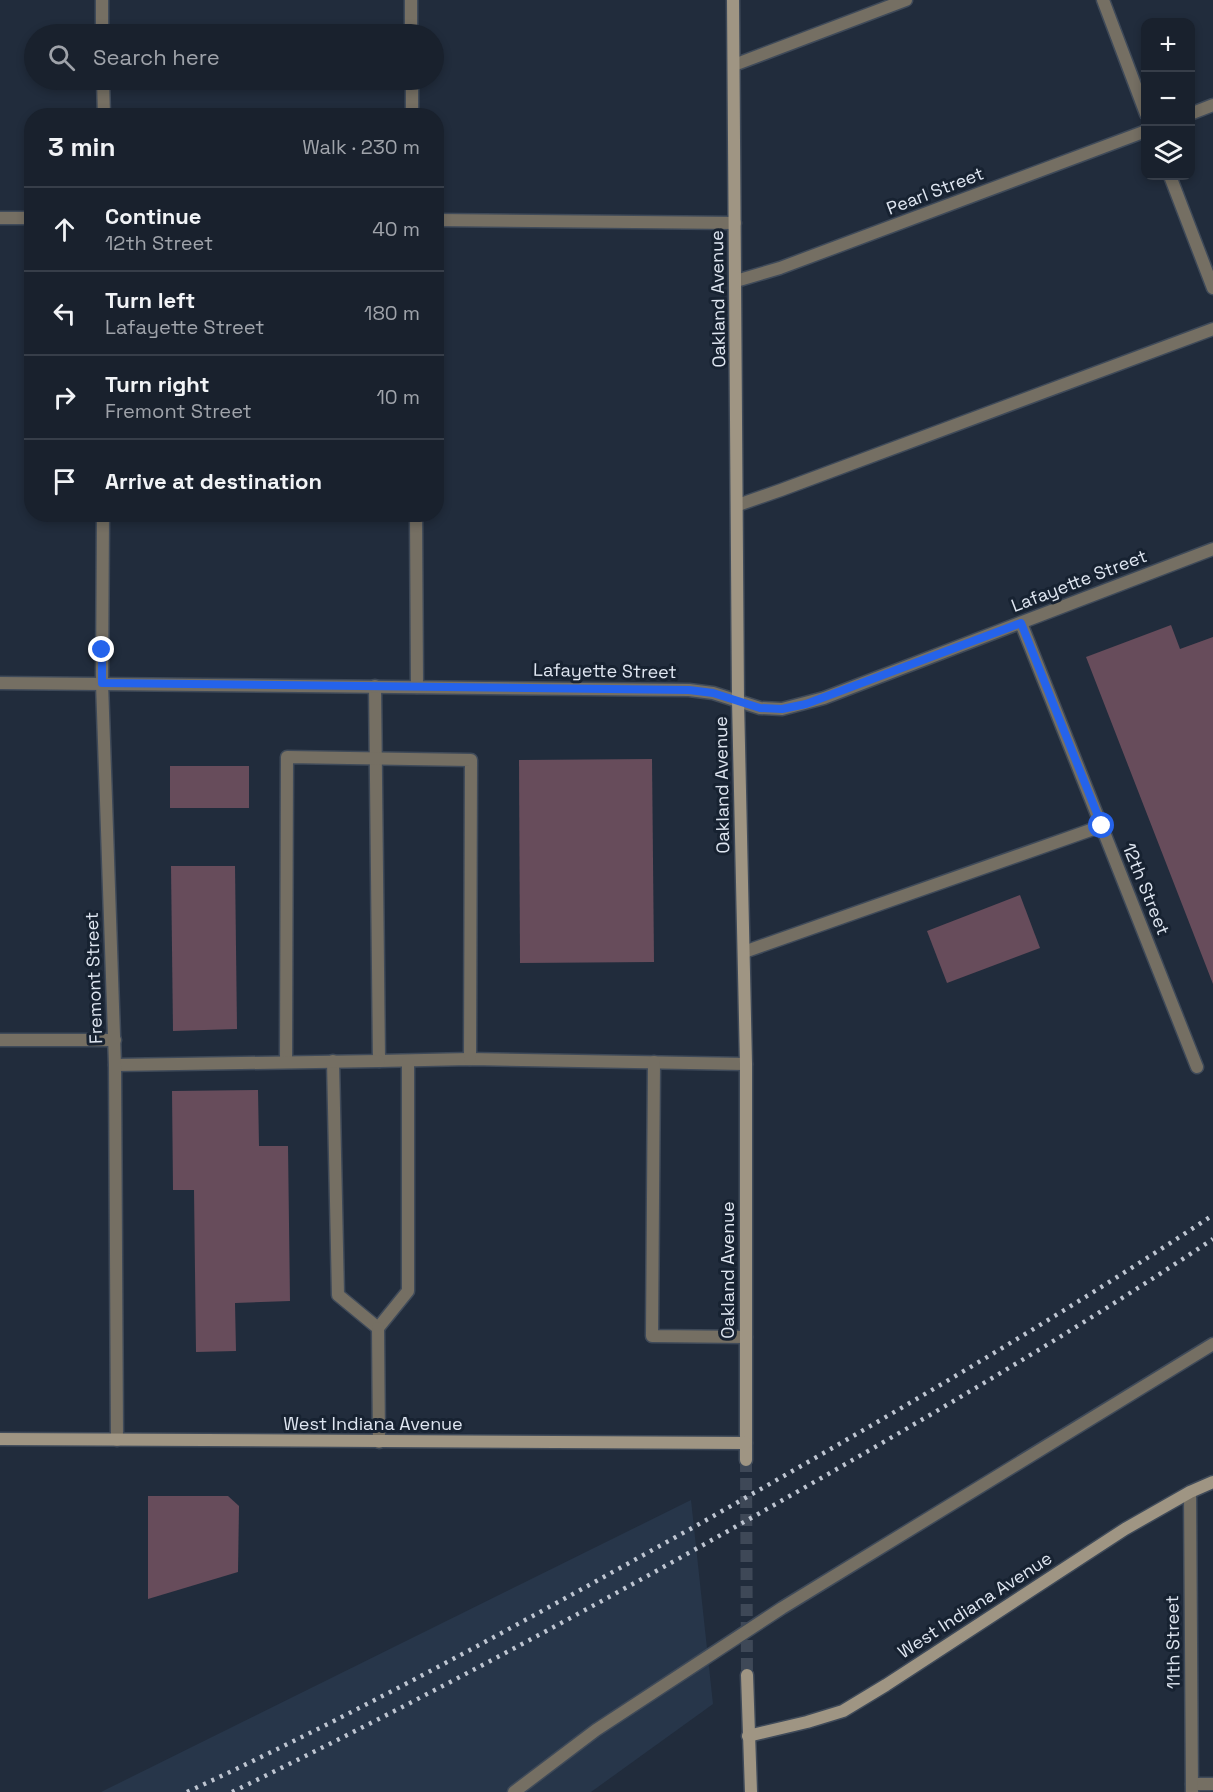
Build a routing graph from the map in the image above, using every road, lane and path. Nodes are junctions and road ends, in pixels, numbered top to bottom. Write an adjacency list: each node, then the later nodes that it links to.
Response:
1 (102, 0): 6 (street)
2 (411, 0): 7 (street)
3 (733, 0): 8 (street, Oakland Avenue)
4 (906, 0): 8 (street)
5 (1103, 0): 11 (street)
6 (102, 24)
7 (411, 24)
8 (734, 65): 21 (street, Oakland Avenue)
9 (103, 90): 13 (street)
10 (412, 90): 14 (street)
11 (1141, 101)
12 (1213, 105): 15 (street)
13 (104, 108)
14 (412, 108)
15 (1195, 112)
16 (1141, 133): 22 (street, Pearl Street)
17 (1172, 180): 23 (street)
18 (0, 218): 19 (street)
19 (24, 218)
20 (444, 220): 21 (street)
21 (735, 223): 22 (street, Oakland Avenue)
22 (736, 282): 25 (street, Oakland Avenue)
23 (1213, 288)
24 (1213, 329): 25 (street)
25 (738, 505): 34 (street, Oakland Avenue)
26 (103, 522): 31 (street, Fremont Street)
27 (416, 522): 33 (street)
28 (1213, 549): 29 (street, Lafayette Street)
29 (1021, 623): 34 (street, Lafayette Street); 36 (street, 12th Street)
30 (0, 683): 31 (street, Lafayette Street)
31 (102, 683): 32 (street, Lafayette Street); 39 (street, Fremont Street)
32 (375, 686): 33 (street, Lafayette Street); 35 (street)
33 (417, 687): 34 (street, Lafayette Street)
34 (738, 700): 37 (street, Oakland Avenue)
35 (375, 757): 40 (street); 42 (street); 44 (street)
36 (1102, 826): 37 (street); 48 (street, 12th Street)
37 (744, 952): 46 (street, Oakland Avenue)
38 (0, 1040): 39 (street)
39 (115, 1040): 47 (street, Fremont Street)
40 (470, 1059): 43 (street); 45 (street)
41 (333, 1061): 42 (street); 44 (street); 49 (street)
42 (379, 1061): 43 (street)
43 (408, 1061): 49 (street)
44 (286, 1062): 47 (street)
45 (654, 1062): 46 (street); 50 (street)
46 (747, 1064): 50 (street, Oakland Avenue)
47 (116, 1065): 53 (street, Fremont Street)
48 (1197, 1068)
49 (378, 1328): 54 (street)
50 (746, 1337): 55 (street, Oakland Avenue)
51 (1213, 1344): 63 (street)
52 (0, 1439): 53 (street, West Indiana Avenue)
53 (117, 1440): 54 (street, West Indiana Avenue)
54 (380, 1442): 55 (street, West Indiana Avenue)
55 (746, 1443): 56 (street, Oakland Avenue)
56 (746, 1461)
57 (1213, 1482): 58 (street, West Indiana Avenue)
58 (1190, 1492): 60 (street, West Indiana Avenue); 62 (street, 11th Street)
59 (747, 1675): 60 (street)
60 (748, 1737): 64 (street)
61 (1213, 1784): 62 (street)
62 (1192, 1788)
63 (514, 1792)
64 (751, 1792)

